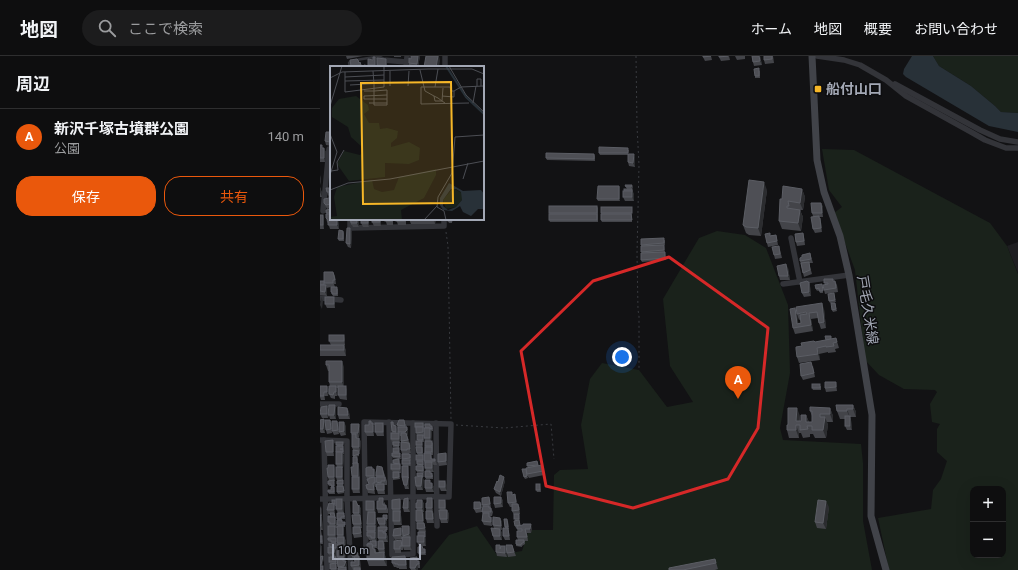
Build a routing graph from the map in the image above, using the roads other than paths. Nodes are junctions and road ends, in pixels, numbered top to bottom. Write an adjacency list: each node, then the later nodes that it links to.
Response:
1 (812, 56): 14 (main road, 戸毛久米線)
2 (817, 56): 6 (street)
3 (377, 57): 4 (street); 5 (lane)
4 (406, 62)
5 (350, 66)
6 (886, 80): 7 (street); 9 (street)
7 (1018, 142)
8 (328, 148): 10 (street)
9 (1018, 148)
10 (322, 212)
11 (350, 220): 12 (street)
12 (444, 220)
13 (791, 238): 15 (street)
14 (849, 275): 15 (street); 35 (main road, 戸毛久米線)
15 (800, 282): 16 (street)
16 (783, 284)
17 (320, 298): 18 (street)
18 (341, 300)
19 (320, 404): 20 (street)
20 (339, 404)
21 (389, 422): 22 (street); 26 (street); 29 (street)
22 (413, 422): 23 (street); 25 (street)
23 (436, 423): 27 (street); 27 (street)
24 (322, 440): 28 (street); 30 (street)
25 (413, 496): 26 (street); 26 (street); 27 (street)
26 (390, 497): 29 (street)
27 (436, 497): 31 (street)
28 (347, 498): 29 (street); 30 (street); 34 (street)
29 (365, 498): 32 (street)
30 (322, 499): 33 (street)
31 (437, 526)
32 (366, 553)
33 (326, 570)
34 (351, 570)
35 (886, 570)

